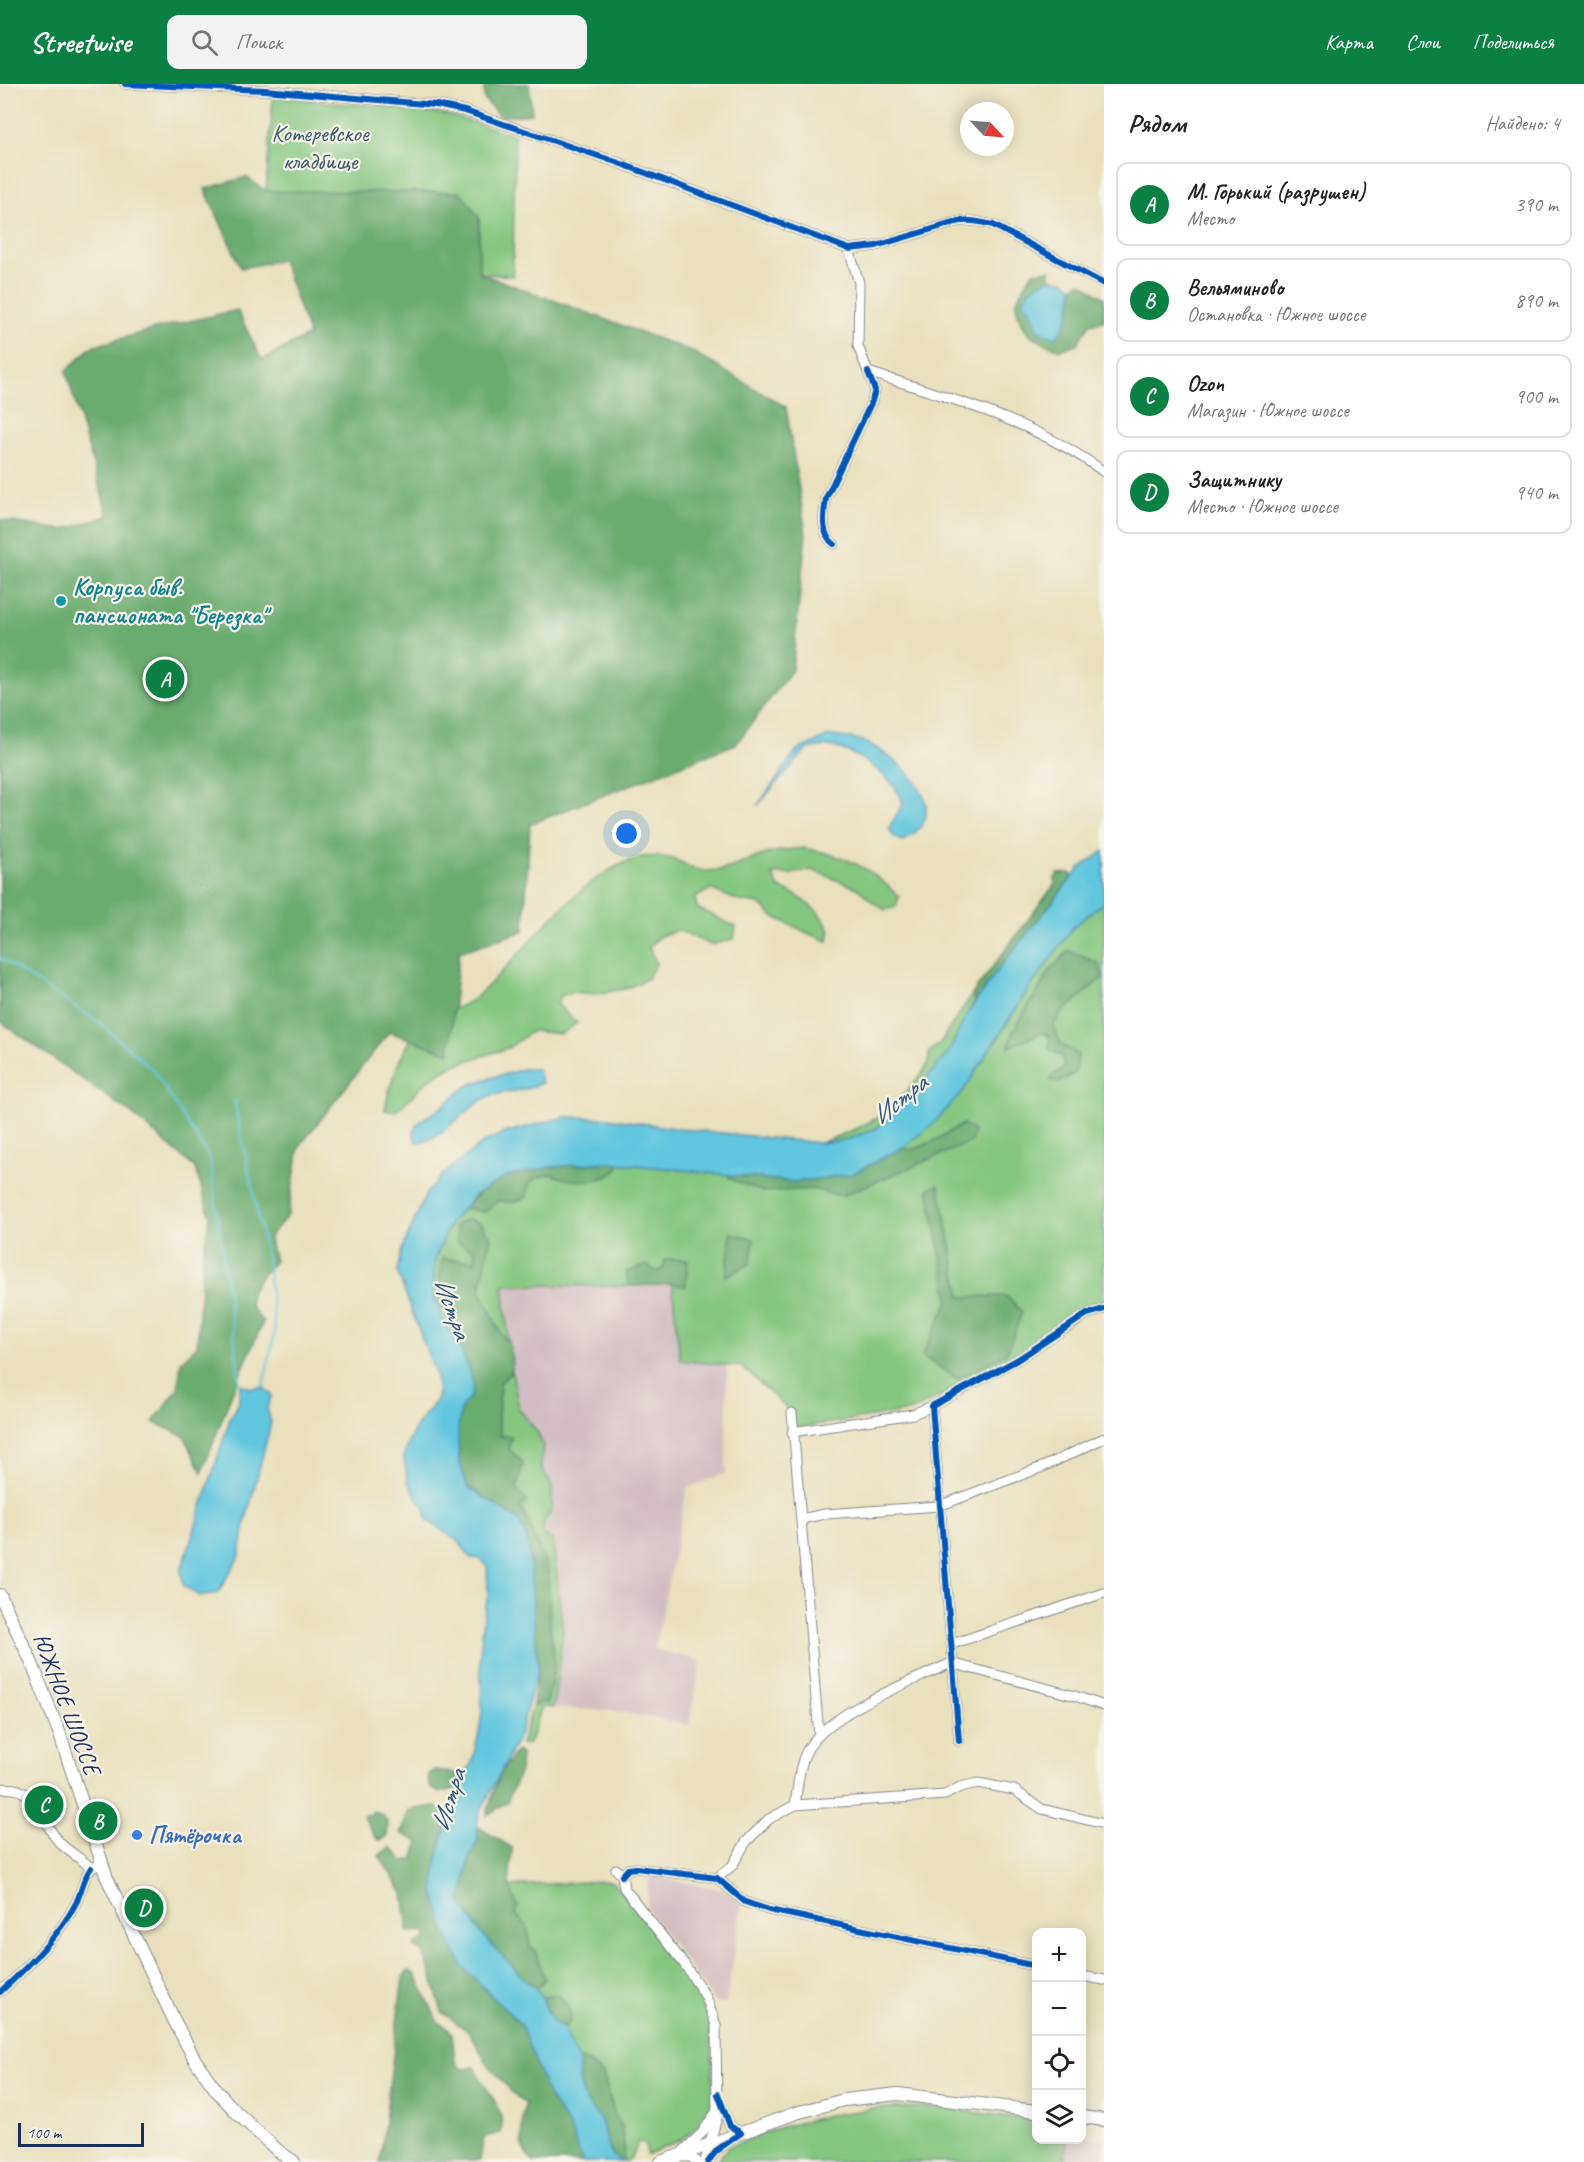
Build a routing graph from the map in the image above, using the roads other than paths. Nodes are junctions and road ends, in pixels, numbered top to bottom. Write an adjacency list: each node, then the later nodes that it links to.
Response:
1 (125, 84): 2 (street)
2 (849, 249): 3 (street); 4 (street)
3 (1104, 284)
4 (868, 372): 5 (street); 6 (street)
5 (1104, 472)
6 (834, 544)
7 (1104, 1309): 8 (street)
8 (932, 1406): 10 (street); 12 (street)
9 (792, 1413): 10 (street)
10 (792, 1432): 13 (street)
11 (1104, 1438): 12 (street)
12 (939, 1506): 13 (street); 16 (street)
13 (801, 1519): 19 (street)
14 (1104, 1593): 16 (street)
15 (0, 1594): 24 (main road, ЮЖНОЕ ШОССЕ)
16 (952, 1644): 17 (street)
17 (951, 1663): 18 (street); 19 (street); 20 (street)
18 (1104, 1706)
19 (819, 1735): 22 (street)
20 (959, 1741)
21 (0, 1789): 24 (street)
22 (795, 1805): 23 (street); 25 (street)
23 (1104, 1824)
24 (96, 1866): 29 (street); 37 (main road, ЮЖНОЕ ШОССЕ)
25 (717, 1878): 26 (street); 30 (street)
26 (1032, 1965)
27 (1086, 1977): 28 (street)
28 (1104, 1980)
29 (0, 1992)
30 (718, 2094): 34 (street); 35 (street); 36 (street)
31 (1032, 2111): 34 (main road)
32 (1086, 2118): 33 (main road)
33 (1104, 2120)
34 (741, 2133): 35 (main road); 39 (street)
35 (710, 2144): 36 (main road); 39 (street)
36 (667, 2160): 38 (street)
37 (294, 2162)
38 (698, 2162)
39 (706, 2162)

